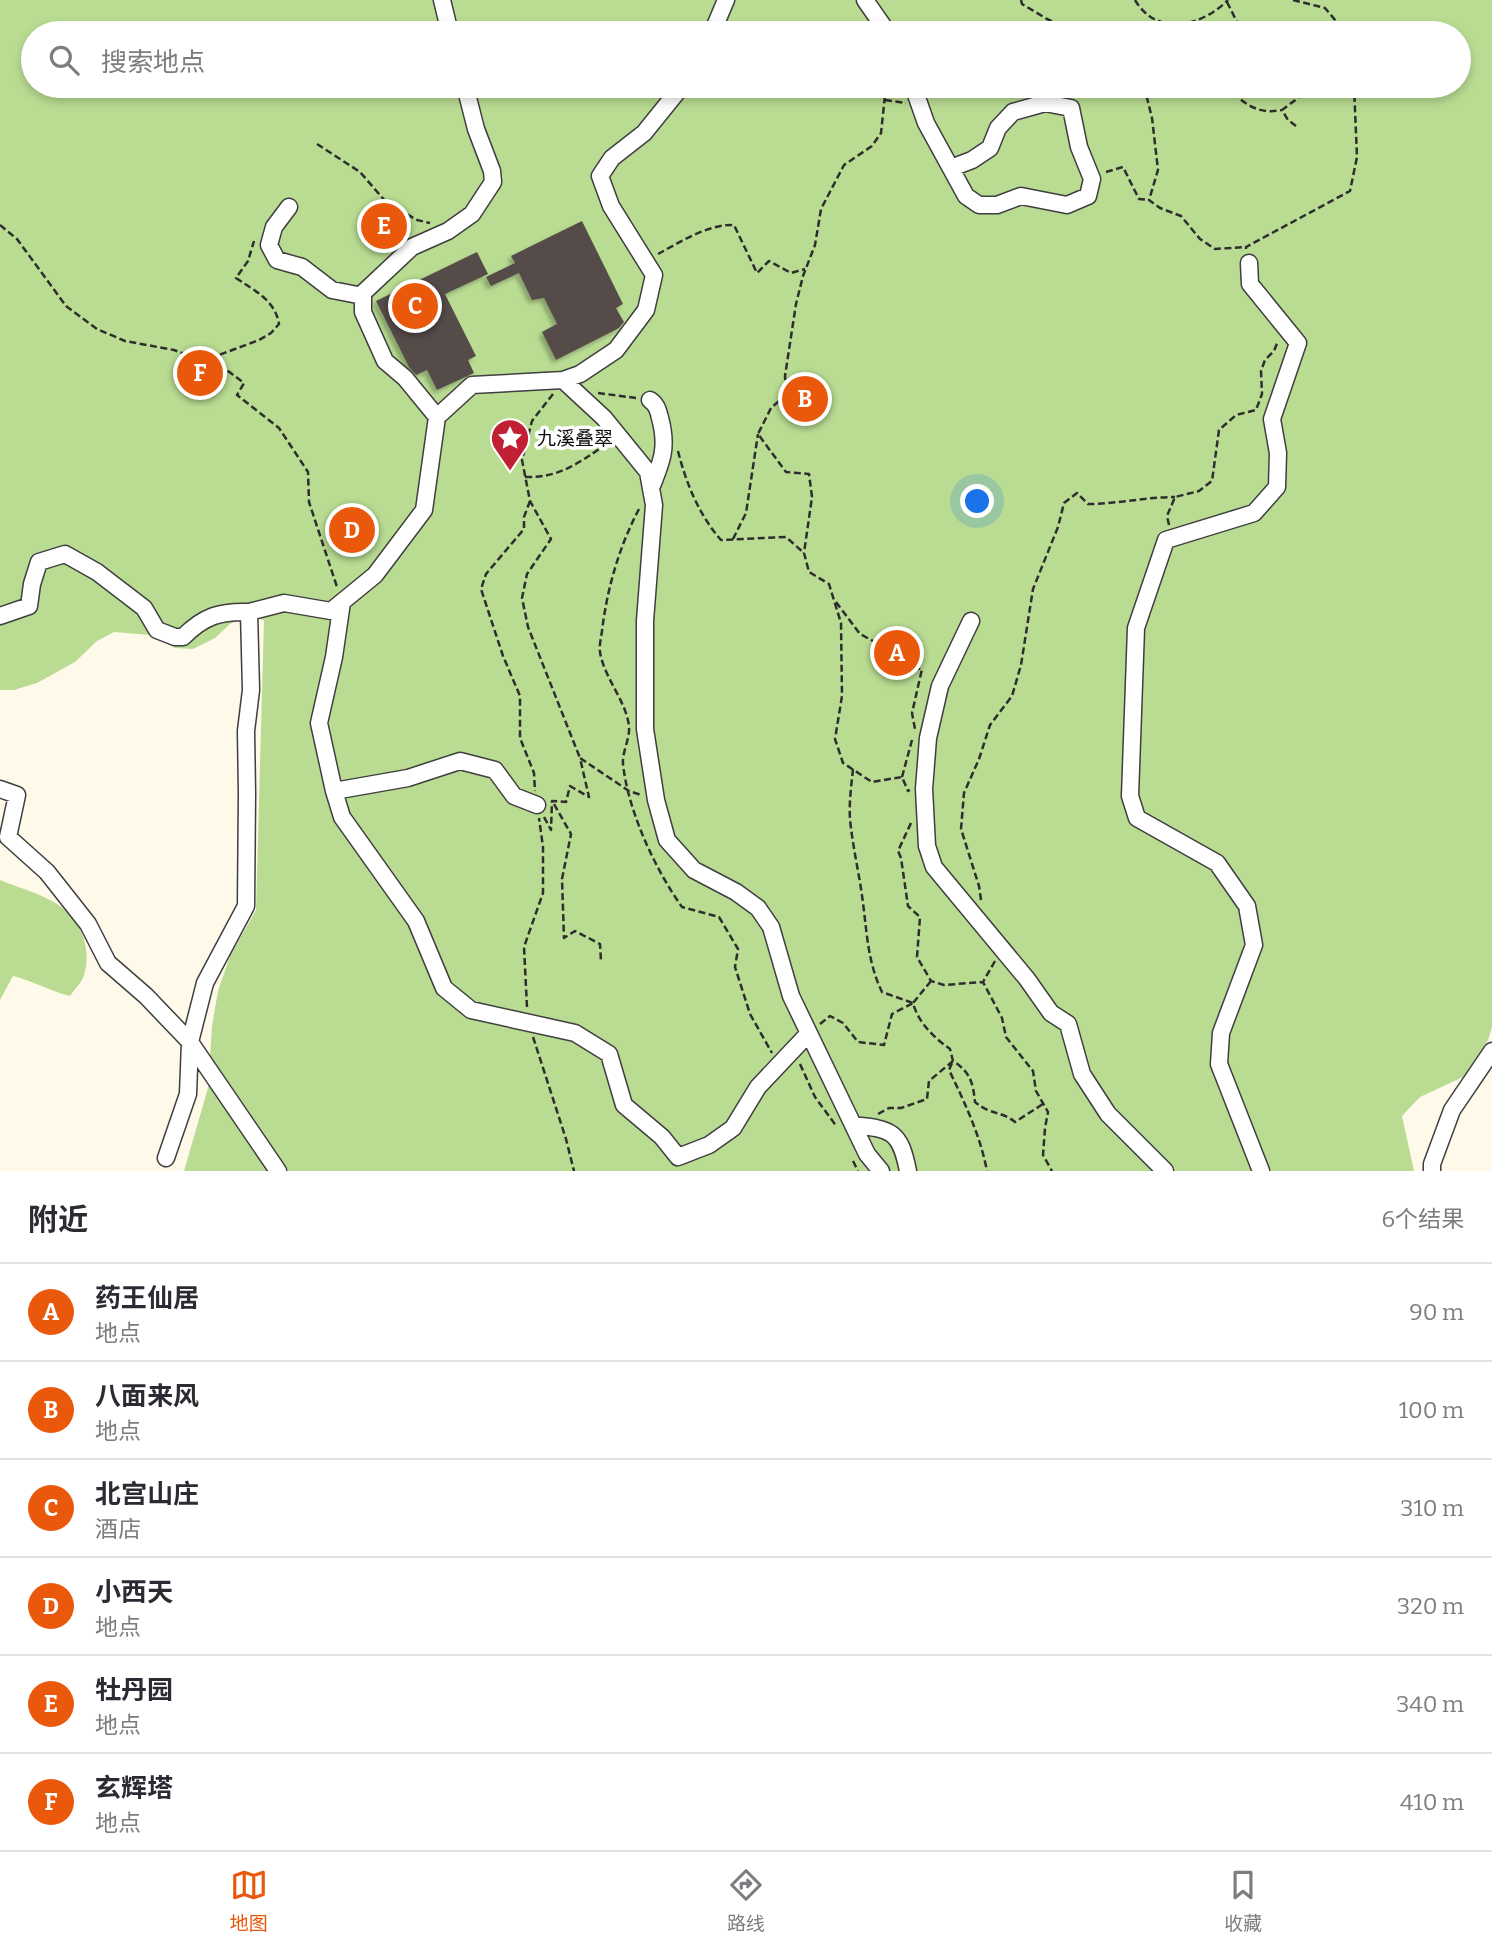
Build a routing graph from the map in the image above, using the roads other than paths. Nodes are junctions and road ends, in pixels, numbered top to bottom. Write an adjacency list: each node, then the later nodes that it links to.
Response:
1 (442, 0): 4 (street)
2 (726, 0): 5 (street)
3 (865, 0): 6 (street)
4 (447, 21)
5 (717, 21)
6 (880, 21)
7 (468, 98): 13 (street)
8 (672, 98): 14 (street)
9 (916, 98): 10 (street)
10 (951, 168): 10 (street)
11 (289, 207): 13 (street)
12 (1247, 255): 34 (street)
13 (363, 296): 16 (street)
14 (568, 385): 16 (street); 17 (street)
15 (650, 400): 17 (street)
16 (437, 417): 18 (street)
17 (651, 488): 25 (street)
18 (342, 602): 19 (street); 23 (street)
19 (249, 612): 20 (street); 26 (street)
20 (0, 616)
21 (971, 621): 33 (street)
22 (0, 789): 26 (street)
23 (334, 791): 24 (street); 25 (street)
24 (544, 803)
25 (808, 1034): 28 (street)
26 (190, 1042): 29 (street); 30 (street)
27 (1492, 1051): 35 (street)
28 (850, 1126): 31 (street); 32 (street)
29 (166, 1158)
30 (278, 1171)
31 (881, 1171)
32 (908, 1171)
33 (1164, 1171)
34 (1261, 1171)
35 (1432, 1171)

